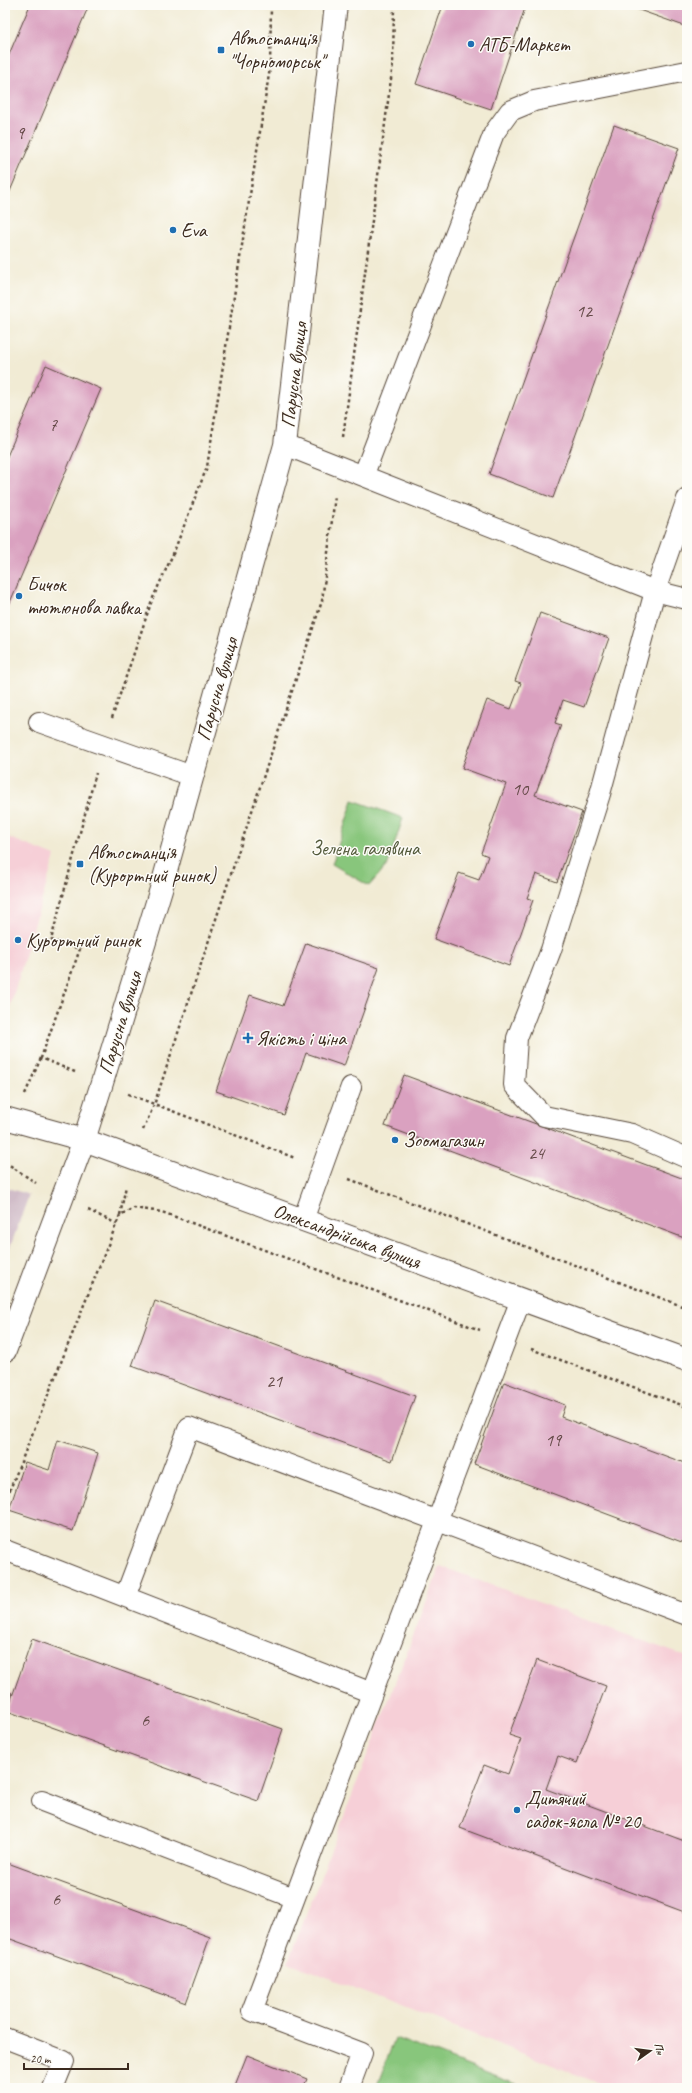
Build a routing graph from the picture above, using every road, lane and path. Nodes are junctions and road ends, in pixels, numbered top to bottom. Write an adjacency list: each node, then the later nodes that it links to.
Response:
1 (271, 5): 12 (path)
2 (336, 5): 5 (street, Парусна вулиця)
3 (394, 5): 6 (path)
4 (687, 71): 7 (lane)
5 (286, 445): 6 (lane); 13 (street, Парусна вулиця)
6 (339, 465): 7 (lane); 16 (path)
7 (364, 474): 9 (lane)
8 (687, 499): 9 (lane)
9 (655, 591): 10 (lane); 20 (lane)
10 (687, 599)
11 (39, 722): 12 (lane)
12 (103, 745): 13 (lane); 14 (path)
13 (192, 776): 14 (street, Парусна вулиця)
14 (102, 1083): 16 (path); 18 (street, Парусна вулиця)
15 (351, 1087): 21 (lane)
16 (154, 1105): 19 (path); 21 (path)
17 (5, 1118): 18 (street, Олександрійська вулиця)
18 (84, 1140): 19 (street, Олександрійська вулиця); 27 (street, Парусна вулиця)
19 (131, 1157): 22 (path); 23 (street, Олександрійська вулиця)
20 (687, 1158)
21 (322, 1168): 23 (lane); 25 (path)
22 (120, 1215): 26 (path); 30 (path)
23 (303, 1220): 24 (street, Олександрійська вулиця)
24 (521, 1299): 26 (lane); 28 (street, Олександрійська вулиця)
25 (687, 1308)
26 (506, 1339): 29 (path); 31 (lane)
27 (5, 1351)
28 (687, 1360)
29 (687, 1407)
30 (5, 1502)
31 (437, 1521): 33 (lane); 34 (lane); 35 (lane)
32 (5, 1550): 33 (lane)
33 (125, 1597): 35 (lane)
34 (687, 1615)
35 (372, 1693): 37 (lane)
36 (42, 1801): 37 (lane)
37 (294, 1898): 40 (lane)
38 (5, 2038): 39 (lane)
39 (53, 2088)
40 (349, 2088)

